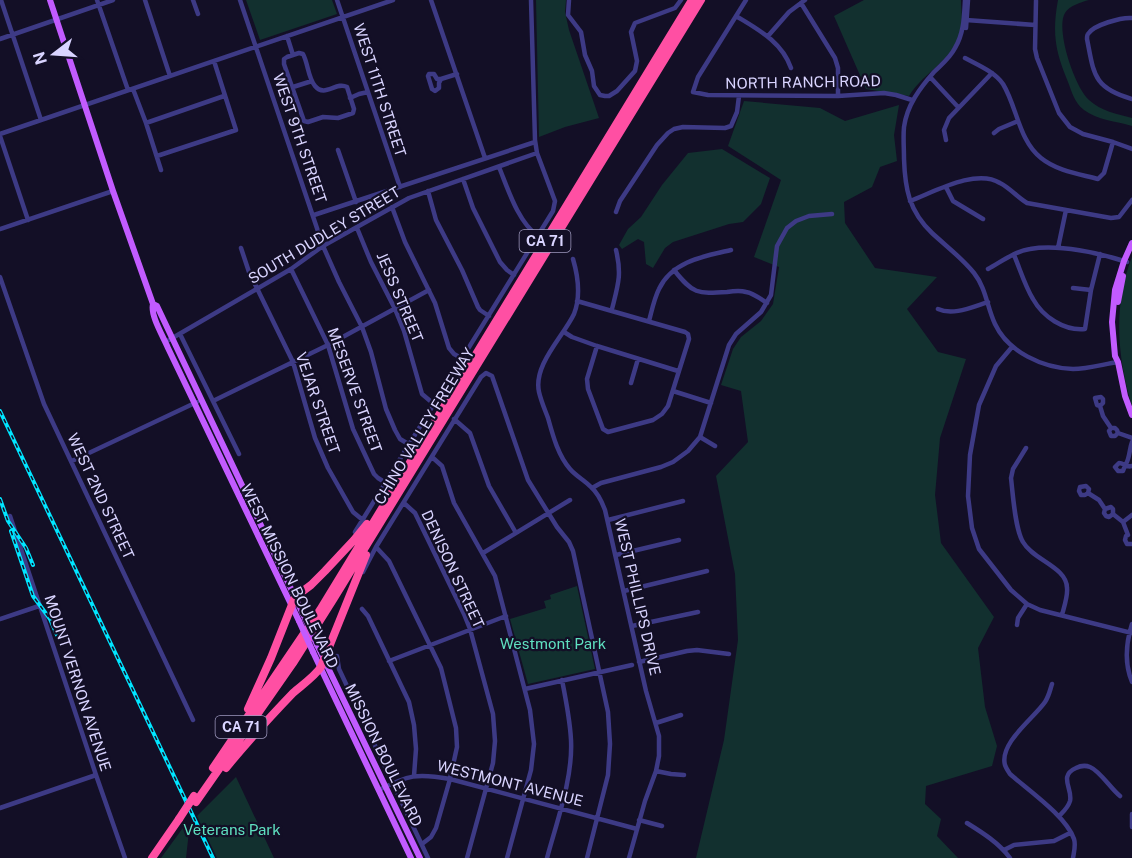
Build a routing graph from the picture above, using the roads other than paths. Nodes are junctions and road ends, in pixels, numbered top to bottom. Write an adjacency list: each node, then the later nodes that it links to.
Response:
1 (1, 0): 27 (street)
2 (50, 0): 24 (main road, WEST MISSION BOULEVARD)
3 (113, 0): 19 (street)
4 (145, 0): 38 (street)
5 (193, 0): 20 (street)
6 (240, 0): 31 (street, WEST 9TH STREET)
7 (337, 0): 22 (street, WEST 11TH STREET)
8 (393, 0): 22 (street)
9 (431, 0): 37 (street)
10 (531, 0): 59 (street)
11 (569, 0): 17 (street)
12 (692, 0): 146 (highway, CHINO VALLEY FREEWAY / CA 71)
13 (701, 0): 152 (highway, CHINO VALLEY FREEWAY / CA 71)
14 (746, 0): 21 (street)
15 (966, 0): 25 (street)
16 (1036, 1): 26 (street)
17 (680, 2)
18 (803, 2): 29 (street); 48 (street)
19 (98, 3): 24 (street); 43 (street)
20 (198, 14)
21 (736, 16): 29 (street); 47 (street, NORTH RANCH ROAD)
22 (343, 17): 28 (street); 44 (street, WEST 11TH STREET)
23 (1132, 18): 49 (street)
24 (56, 19): 27 (street); 51 (main road, WEST MISSION BOULEVARD)
25 (966, 19): 26 (street); 39 (street)
26 (1035, 25): 60 (street)
27 (12, 35): 30 (street); 53 (street)
28 (287, 36): 31 (street); 32 (street)
29 (768, 36): 35 (street)
30 (0, 39)
31 (256, 46): 34 (street); 80 (street, WEST 9TH STREET)
32 (293, 55): 41 (street); 42 (street)
33 (965, 58): 36 (street)
34 (214, 61): 38 (street); 45 (street)
35 (791, 68)
36 (992, 73): 52 (street); 54 (street)
37 (457, 74): 40 (street); 65 (street)
38 (170, 75): 43 (street)
39 (931, 78): 50 (street); 52 (street)
40 (441, 80)
41 (312, 81): 42 (street); 46 (street)
42 (293, 87): 46 (street)
43 (130, 90): 51 (street); 55 (street)
44 (368, 92): 46 (street); 69 (street, WEST 11TH STREET)
45 (224, 96): 55 (street); 64 (street)
46 (355, 96)
47 (739, 96): 48 (street, NORTH RANCH ROAD); 78 (street)
48 (838, 96): 50 (street, NORTH RANCH ROAD)
49 (1132, 99)
50 (912, 100): 74 (street)
51 (85, 105): 53 (street); 71 (main road, WEST MISSION BOULEVARD)
52 (958, 107): 58 (street)
53 (41, 120): 57 (street)
54 (1018, 121): 56 (street); 60 (street)
55 (146, 123): 64 (street)
56 (994, 134)
57 (0, 135): 82 (street)
58 (946, 140)
59 (535, 142): 63 (street); 65 (street)
60 (1113, 142): 61 (street)
61 (1132, 149)
62 (338, 150): 75 (street)
63 (537, 153): 66 (street, SOUTH DUDLEY STREET); 85 (street)
64 (157, 156): 67 (street)
65 (485, 158): 69 (street)
66 (499, 167): 68 (street, SOUTH DUDLEY STREET); 85 (street)
67 (161, 170)
68 (464, 179): 72 (street, SOUTH DUDLEY STREET); 100 (street)
69 (400, 187): 75 (street)
70 (946, 187): 74 (street); 77 (street); 81 (street)
71 (113, 190): 82 (street); 117 (main road, WEST MISSION BOULEVARD)
72 (428, 191): 76 (street, SOUTH DUDLEY STREET); 112 (street)
73 (1132, 200): 77 (street)
74 (910, 201): 107 (street)
75 (356, 202): 80 (street)
76 (392, 207): 83 (street, SOUTH DUDLEY STREET); 104 (street)
77 (1066, 210): 89 (street)
78 (616, 212)
79 (832, 214): 108 (street)
80 (314, 215): 87 (street, WEST 9TH STREET)
81 (982, 219)
82 (28, 220): 84 (street)
83 (357, 228): 87 (street, SOUTH DUDLEY STREET); 109 (street, JESS STREET)
84 (0, 229)
85 (538, 236): 100 (street)
86 (1132, 243): 96 (main road)
87 (323, 246): 97 (street, SOUTH DUDLEY STREET); 114 (street, WEST 9TH STREET)
88 (241, 248): 102 (street, VEJAR STREET)
89 (1058, 248): 93 (street); 94 (street)
90 (616, 250): 110 (street)
91 (731, 250): 99 (street)
92 (1132, 252): 96 (main road)
93 (1100, 254): 96 (street); 105 (street)
94 (1014, 255): 98 (street); 105 (street)
95 (573, 259): 106 (street, WEST PHILLIPS DRIVE)
96 (1125, 262): 124 (main road)
97 (291, 269): 102 (street, SOUTH DUDLEY STREET); 118 (street, MESERVE STREET)
98 (988, 269)
99 (674, 270): 108 (street); 113 (street)
100 (514, 275): 112 (street)
101 (0, 277): 143 (street, WEST 2ND STREET)
102 (258, 288): 116 (street, SOUTH DUDLEY STREET); 123 (street, VEJAR STREET)
103 (1072, 288): 105 (street)
104 (429, 290): 109 (street); 122 (street)
105 (1091, 290)
106 (578, 301): 110 (street); 115 (street, WEST PHILLIPS DRIVE)
107 (988, 302): 111 (street); 120 (street)
108 (767, 303): 130 (street)
109 (395, 309): 114 (street); 131 (street, JESS STREET)
110 (612, 309): 113 (street)
111 (938, 309)
112 (489, 316): 122 (street)
113 (649, 321): 125 (street)
114 (362, 327): 118 (street); 137 (street, WEST 9TH STREET)
115 (564, 332): 119 (street); 147 (street, WEST PHILLIPS DRIVE)
116 (180, 334): 117 (street, SOUTH DUDLEY STREET); 128 (street)
117 (169, 340): 129 (main road, WEST MISSION BOULEVARD)
118 (328, 345): 123 (street); 145 (street, MESERVE STREET)
119 (597, 346): 121 (street); 127 (street)
120 (1012, 347): 124 (street); 171 (street)
121 (638, 359): 125 (street); 126 (street)
122 (462, 360): 131 (street)
123 (293, 362): 128 (street); 157 (street, VEJAR STREET)
124 (1118, 362): 133 (main road)
125 (678, 370): 127 (street)
126 (631, 383)
127 (673, 391): 130 (street)
128 (213, 401): 140 (street)
129 (198, 402): 143 (street); 170 (main road, MISSION BOULEVARD); 173 (main road, WEST MISSION BOULEVARD)
130 (711, 403): 135 (street)
131 (435, 405): 137 (street)
132 (1100, 406): 136 (street)
133 (1132, 415)
134 (454, 419): 141 (street); 153 (street); 160 (street)
135 (700, 437): 138 (street); 147 (street)
136 (1132, 440): 142 (street)
137 (410, 445): 145 (street)
138 (715, 446)
139 (1026, 448): 176 (street)
140 (239, 454)
141 (432, 457): 151 (street); 165 (street)
142 (1130, 458): 144 (street)
143 (72, 461): 199 (street, WEST 2ND STREET)
144 (1132, 466)
145 (386, 483): 157 (street)
146 (398, 483): 170 (highway); 201 (highway, CHINO VALLEY FREEWAY / CA 71)
147 (592, 488): 156 (street, WEST PHILLIPS DRIVE)
148 (1088, 493): 158 (street)
149 (570, 500): 153 (street)
150 (683, 501): 156 (street)
151 (404, 503): 164 (street); 183 (street, DENISON STREET)
152 (393, 505): 191 (highway); 211 (highway, CHINO VALLEY FREEWAY / CA 71)
153 (548, 514): 160 (street); 193 (street)
154 (1132, 515): 158 (street)
155 (10, 516): 172 (street, MOUNT VERNON AVENUE)
156 (608, 520): 166 (street, WEST PHILLIPS DRIVE)
157 (364, 521): 159 (street)
158 (1123, 522): 161 (street)
159 (356, 532)
160 (516, 533): 165 (street)
161 (1130, 535): 163 (street)
162 (679, 540): 166 (street)
163 (1132, 544)
164 (376, 548): 168 (street); 185 (street)
165 (483, 553): 177 (street)
166 (616, 555): 169 (street, WEST PHILLIPS DRIVE)
167 (707, 571): 169 (street)
168 (362, 574)
169 (624, 591): 182 (street, WEST PHILLIPS DRIVE)
170 (295, 597): 173 (highway); 178 (main road, MISSION BOULEVARD)
171 (1027, 604): 176 (street); 181 (street)
172 (39, 606): 179 (street); 204 (street, MOUNT VERNON AVENUE)
173 (291, 606): 178 (main road, WEST MISSION BOULEVARD); 201 (highway)
174 (362, 609): 189 (street)
175 (699, 612): 182 (street)
176 (1062, 615): 184 (street)
177 (506, 616): 183 (street); 197 (street)
178 (301, 618): 191 (main road, MISSION BOULEVARD, bridge); 191 (main road, WEST MISSION BOULEVARD, bridge)
179 (0, 619)
180 (1132, 624): 184 (street)
181 (1017, 625)
182 (632, 626): 190 (street, WEST PHILLIPS DRIVE)
183 (470, 629): 185 (street); 209 (street, DENISON STREET)
184 (1131, 633): 188 (street)
185 (430, 646): 189 (street); 206 (street)
186 (729, 654): 190 (street)
187 (338, 656): 207 (street)
188 (1130, 658): 195 (street)
189 (389, 661): 205 (street)
190 (639, 662): 200 (street, WEST PHILLIPS DRIVE)
191 (323, 664): 208 (main road, MISSION BOULEVARD); 211 (highway)
192 (632, 665): 193 (street)
193 (600, 672): 194 (street); 217 (street)
194 (562, 680): 197 (street); 214 (street)
195 (1132, 682)
196 (1052, 684): 216 (street)
197 (525, 689): 212 (street)
198 (681, 715): 200 (street)
199 (193, 720)
200 (656, 723): 202 (street, WEST PHILLIPS DRIVE)
201 (231, 741): 211 (highway, CHINO VALLEY FREEWAY / CA 71)
202 (656, 771): 203 (street); 218 (street, WEST PHILLIPS DRIVE)
203 (684, 775)
204 (96, 776): 213 (street); 228 (street, MOUNT VERNON AVENUE)
205 (414, 776): 206 (street, WESTMONT AVENUE); 207 (street, WESTMONT AVENUE)
206 (450, 779): 209 (street, WESTMONT AVENUE); 225 (street)
207 (393, 783): 208 (street, WESTMONT AVENUE); 225 (street)
208 (383, 788): 231 (main road); 232 (main road, MISSION BOULEVARD)
209 (486, 789): 212 (street, WESTMONT AVENUE); 234 (street, DENISON STREET)
210 (1120, 796): 216 (street)
211 (197, 798): 219 (highway, CHINO VALLEY FREEWAY / CA 71)
212 (523, 799): 214 (street, WESTMONT AVENUE); 235 (street)
213 (0, 808)
214 (560, 808): 217 (street, WESTMONT AVENUE); 236 (street)
215 (1132, 814): 222 (street)
216 (1059, 816): 224 (street)
217 (597, 818): 223 (street, WESTMONT AVENUE); 237 (street)
218 (639, 820): 221 (street); 223 (street, WEST PHILLIPS DRIVE)
219 (179, 822): 229 (highway, CHINO VALLEY FREEWAY / CA 71); 230 (highway, CHINO VALLEY FREEWAY / CA 71)
220 (967, 822): 226 (street)
221 (662, 826)
222 (1132, 826)
223 (637, 829): 227 (street, WEST PHILLIPS DRIVE)
224 (1070, 833): 226 (street); 239 (street)
225 (422, 844): 233 (street)
226 (1004, 850): 238 (street)
227 (631, 857)
228 (125, 858)
229 (152, 858)
230 (157, 858)
231 (411, 858)
232 (420, 858)
233 (428, 858)
234 (467, 858)
235 (507, 858)
236 (547, 858)
237 (586, 858)
238 (1010, 858)
239 (1073, 858)

